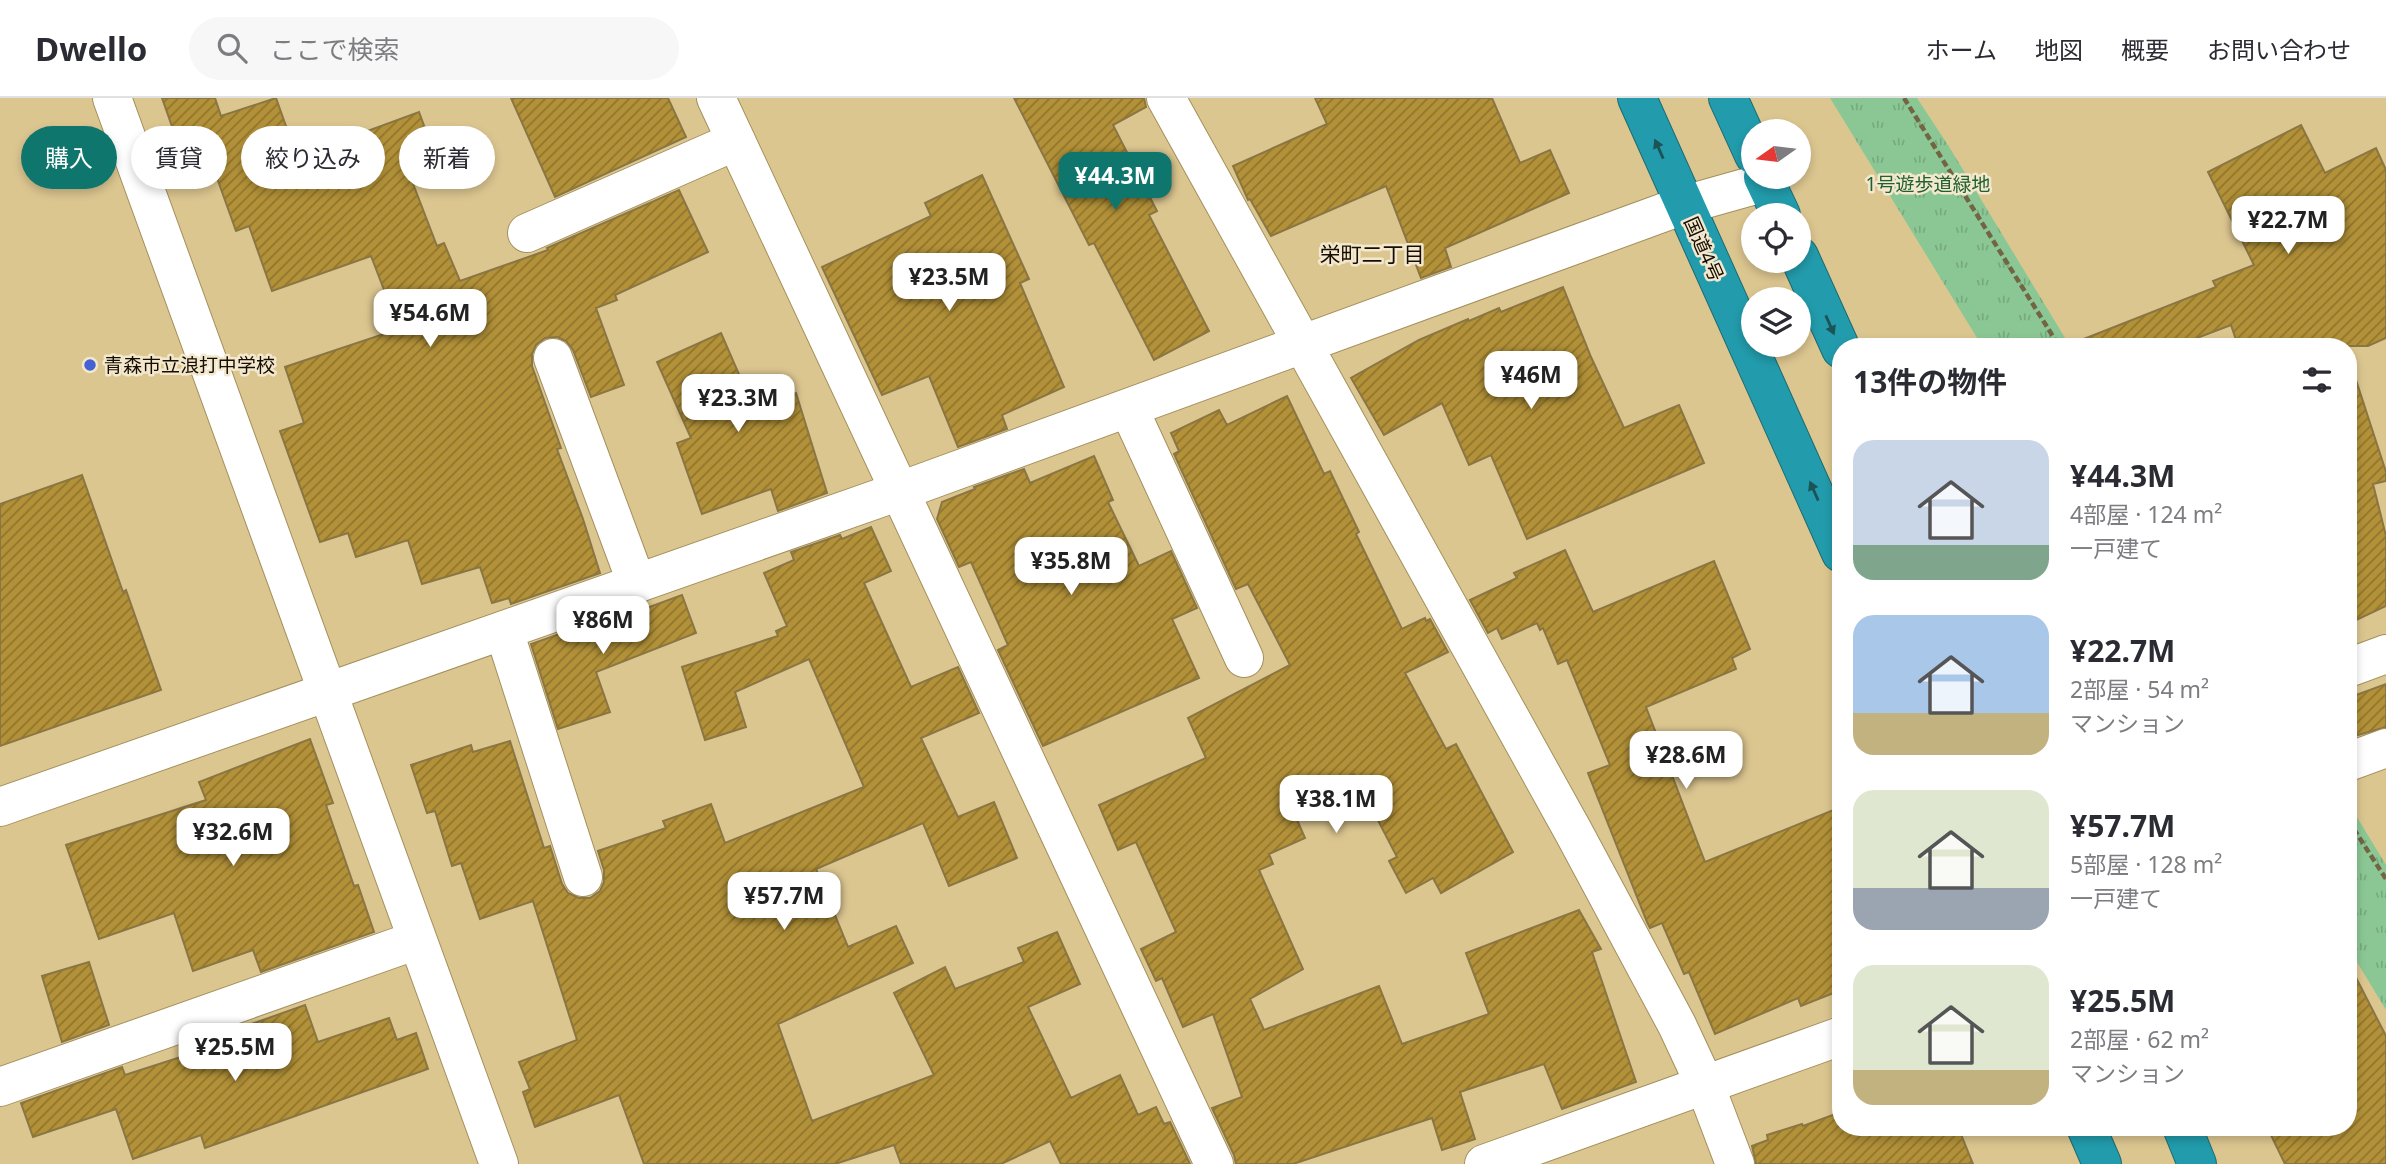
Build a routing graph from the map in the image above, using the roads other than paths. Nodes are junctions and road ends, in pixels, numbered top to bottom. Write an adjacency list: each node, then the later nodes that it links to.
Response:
1 (112, 98): 23 (street)
2 (716, 98): 7 (street)
3 (1166, 98): 13 (street)
4 (1636, 98): 9 (highway, 国道4号, one-way to 4)
5 (1762, 98): 6 (highway)
6 (1760, 119)
7 (736, 141): 10 (street); 16 (street)
8 (1741, 169): 9 (street)
9 (1684, 205): 13 (street); 17 (highway, 国道4号, one-way to 9)
10 (527, 233)
11 (1807, 273): 12 (highway, one-way to 12)
12 (1836, 338)
13 (1302, 346): 15 (street); 30 (street)
14 (554, 358): 18 (street)
15 (1129, 409): 16 (street); 21 (street)
16 (900, 491): 18 (street); 35 (street)
17 (1832, 533)
18 (637, 584): 19 (street)
19 (504, 631): 23 (street); 27 (street)
20 (2386, 654): 22 (street)
21 (1244, 658)
22 (2357, 665)
23 (327, 693): 26 (street); 28 (street)
24 (2386, 748): 25 (street)
25 (2357, 759)
26 (0, 807)
27 (583, 877)
28 (417, 940): 31 (street); 34 (street)
29 (1832, 1039): 30 (street)
30 (1705, 1085): 36 (street); 37 (street)
31 (0, 1087)
32 (2090, 1136): 38 (highway)
33 (2186, 1136): 39 (highway)
34 (499, 1164)
35 (1214, 1164)
36 (1484, 1164)
37 (1735, 1164)
38 (2102, 1164)
39 (2197, 1164)

